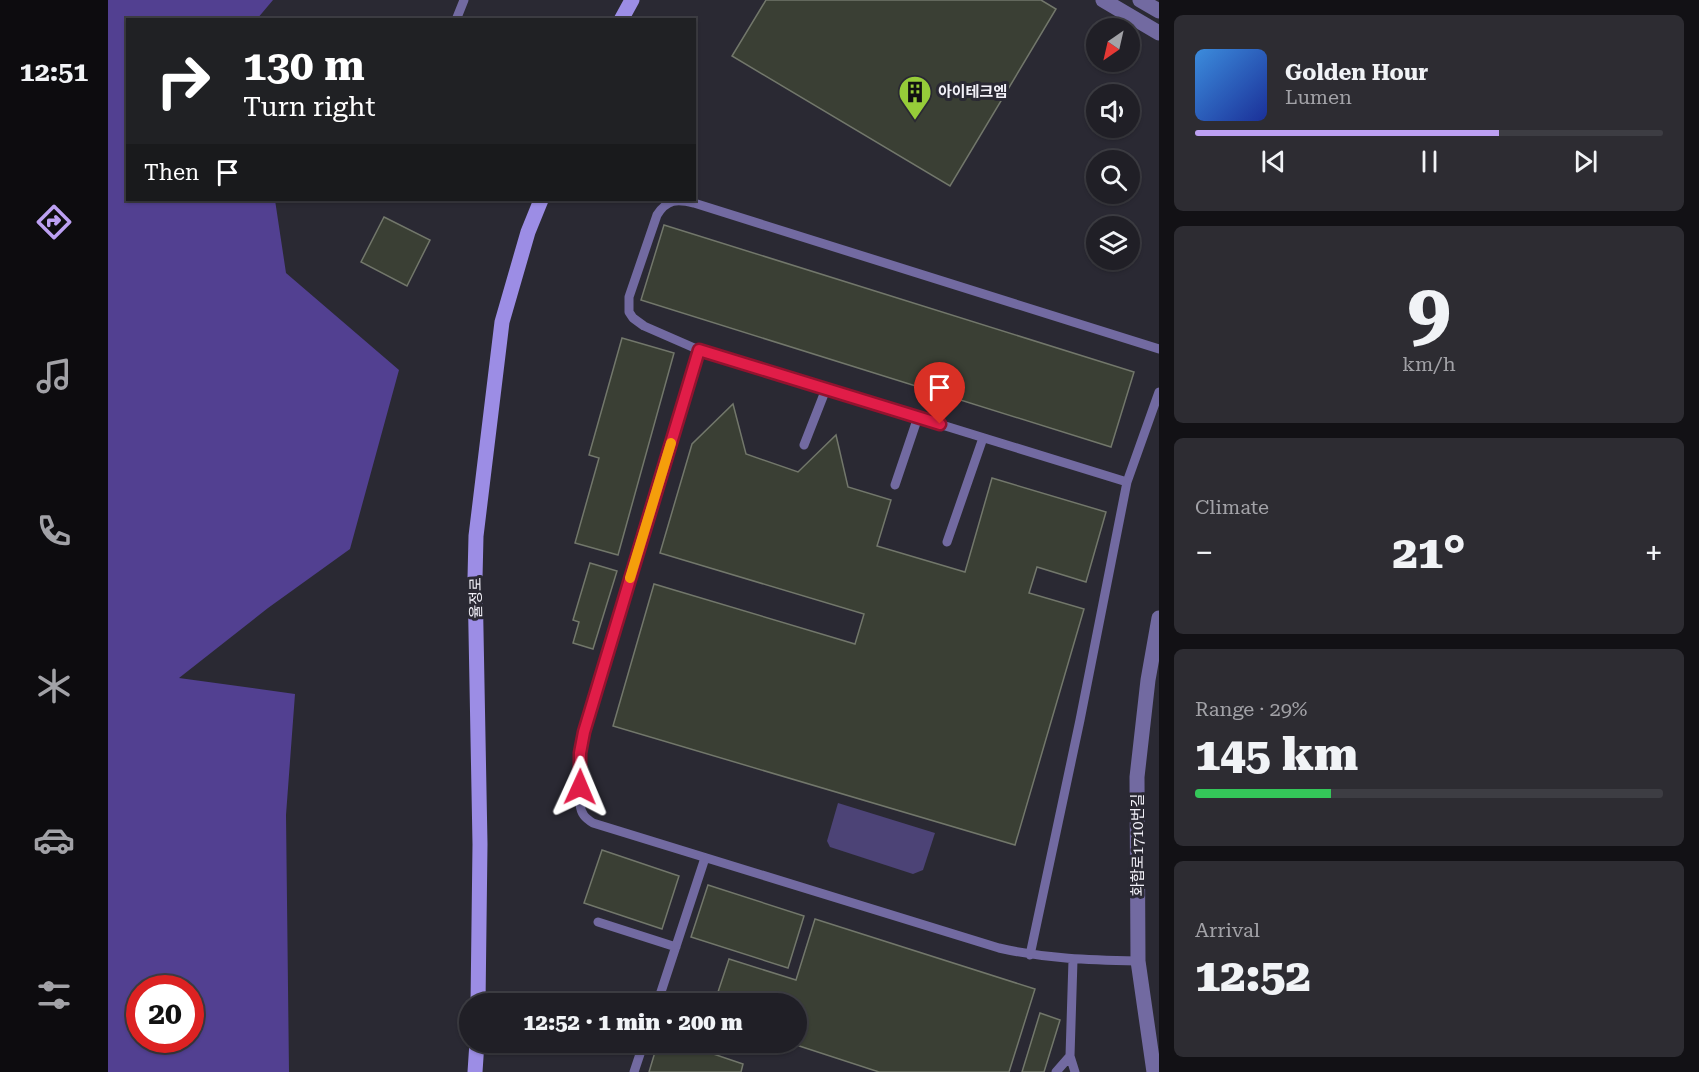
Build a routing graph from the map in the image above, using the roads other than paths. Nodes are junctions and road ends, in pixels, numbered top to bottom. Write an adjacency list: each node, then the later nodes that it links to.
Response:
1 (464, 0): 6 (lane)
2 (632, 0): 7 (main road)
3 (1103, 0): 8 (street)
4 (1140, 0): 5 (street)
5 (1159, 11)
6 (457, 18)
7 (622, 18)
8 (1159, 33)
9 (541, 201): 29 (main road, 율정로)
10 (669, 201): 13 (lane)
11 (685, 201): 12 (lane)
12 (1159, 349)
13 (699, 350): 14 (lane); 23 (lane)
14 (826, 389): 16 (lane); 18 (lane)
15 (1159, 392): 19 (lane)
16 (918, 417): 17 (lane); 20 (lane)
17 (983, 438): 19 (lane); 21 (lane)
18 (804, 446)
19 (1127, 482): 26 (lane)
20 (895, 485)
21 (947, 542)
22 (1159, 618): 28 (street, 화합로1710번길)
23 (705, 858): 25 (lane); 26 (lane)
24 (598, 922): 25 (lane)
25 (676, 947): 30 (lane)
26 (1030, 955): 27 (lane)
27 (1072, 960): 28 (lane); 33 (lane)
28 (1138, 961): 38 (street, 화합로1710번길)
29 (478, 993)
30 (661, 993)
31 (477, 1053): 34 (main road)
32 (640, 1053): 35 (lane)
33 (1070, 1056): 36 (lane); 37 (lane)
34 (476, 1072)
35 (634, 1072)
36 (1056, 1072)
37 (1075, 1072)
38 (1154, 1072)

